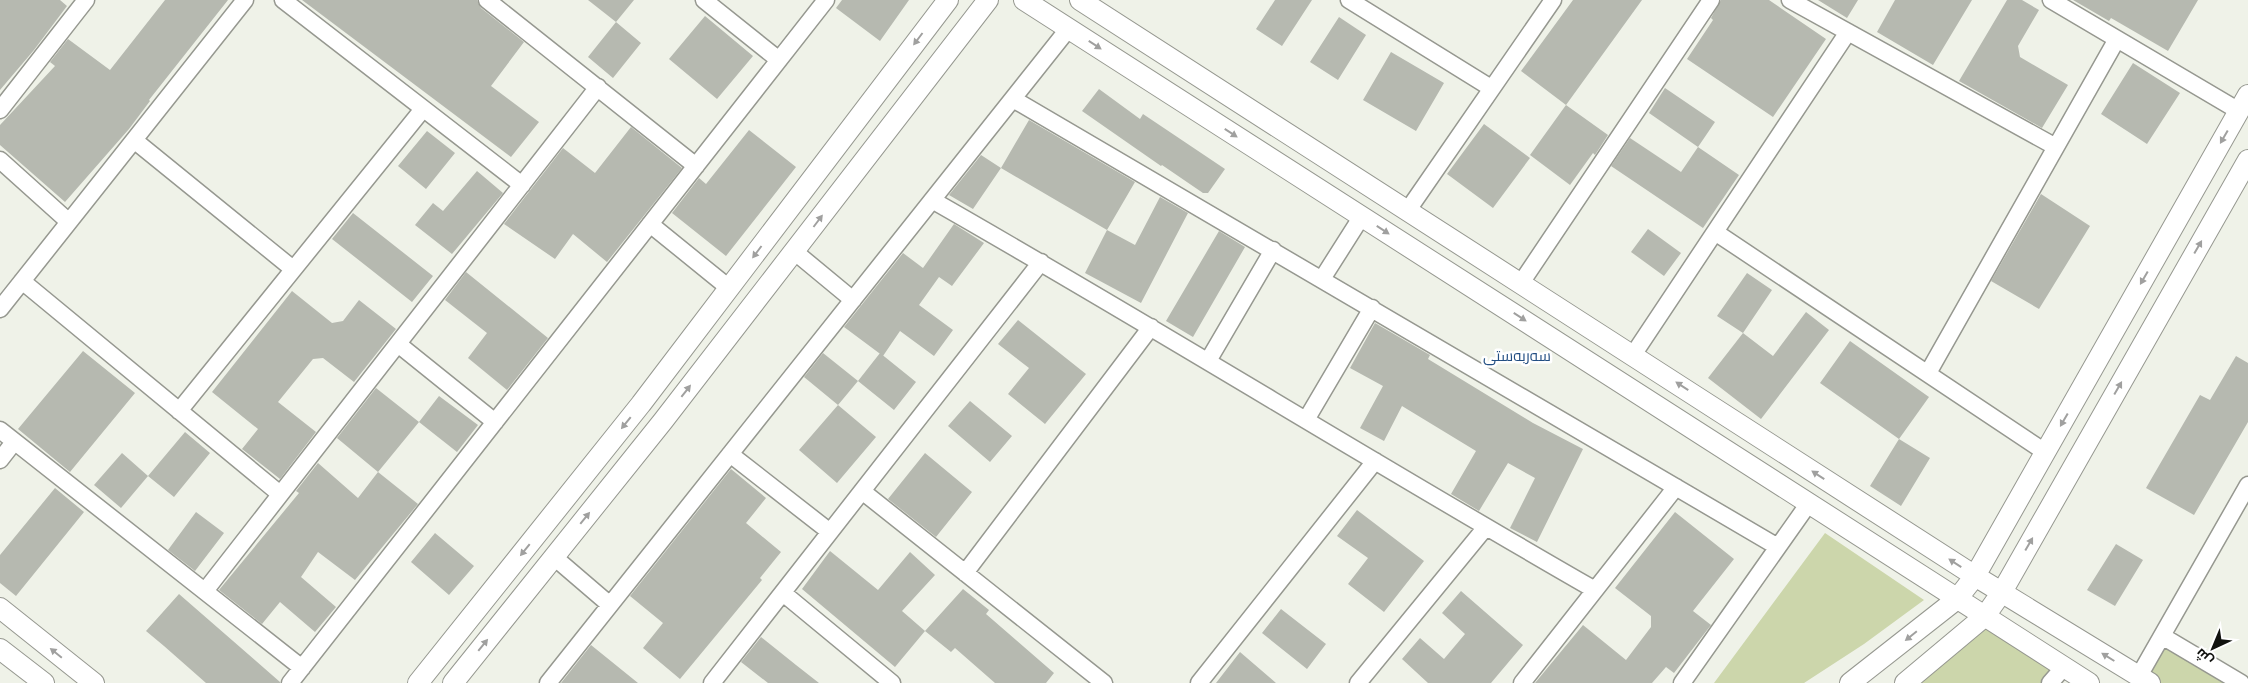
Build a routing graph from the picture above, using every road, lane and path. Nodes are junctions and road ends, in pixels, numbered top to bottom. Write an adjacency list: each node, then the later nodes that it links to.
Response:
1 (86, 0): 25 (street)
2 (245, 0): 26 (street)
3 (283, 0): 24 (street)
4 (487, 0): 20 (street)
5 (704, 0): 19 (street)
6 (826, 0): 19 (street)
7 (948, 0): 49 (street, one-way to 49)
8 (988, 0): 41 (street, one-way to 8)
9 (1024, 0): 16 (street)
10 (1080, 0): 35 (street)
11 (1348, 0): 21 (street)
12 (1553, 0): 21 (street)
13 (1711, 0): 48 (street)
14 (1790, 0): 17 (street)
15 (2051, 0): 18 (street)
16 (1069, 28): 22 (street); 36 (street, one-way to 36)
17 (1848, 32): 27 (street); 39 (street)
18 (2117, 39): 23 (street); 27 (street)
19 (779, 60): 30 (street)
20 (598, 87): 30 (street); 33 (street)
21 (1491, 88): 35 (street)
22 (1013, 99): 34 (street); 40 (street)
23 (2243, 103): 31 (street, one-way to 31)
24 (423, 109): 33 (street); 44 (street)
25 (0, 110)
26 (134, 140): 37 (street); 44 (street)
27 (2056, 147): 57 (street)
28 (0, 160): 37 (street)
29 (2248, 160): 32 (street)
30 (696, 166): 38 (street)
31 (2206, 168): 32 (street); 65 (street, one-way to 65)
32 (2234, 184): 79 (street, one-way to 32)
33 (522, 185): 54 (street)
34 (932, 200): 43 (street); 50 (street)
35 (1408, 210): 42 (street)
36 (1362, 216): 45 (street, one-way to 45); 46 (street)
37 (69, 222): 47 (street)
38 (650, 224): 49 (street); 62 (street)
39 (1715, 232): 55 (street); 57 (street)
40 (1272, 250): 46 (street); 56 (street)
41 (795, 252): 50 (street); 61 (street, one-way to 41)
42 (1476, 253): 45 (street); 48 (street)
43 (1041, 262): 53 (street); 71 (street)
44 (293, 270): 59 (street)
45 (1458, 278): 73 (street, one-way to 73)
46 (1322, 279): 51 (street)
47 (22, 281): 52 (street); 59 (street)
48 (1521, 282): 55 (street)
49 (729, 288): 58 (street)
50 (853, 300): 66 (street)
51 (1372, 308): 60 (street); 70 (street)
52 (0, 309)
53 (1151, 327): 56 (street); 80 (street)
54 (398, 344): 62 (street); 72 (street)
55 (1633, 355): 81 (street, one-way to 55)
56 (1208, 361): 60 (street)
57 (1928, 373): 65 (street)
58 (641, 404): 61 (street); 101 (street, one-way to 101)
59 (179, 411): 72 (street)
60 (1306, 420): 68 (street)
61 (663, 421): 78 (street, one-way to 61)
62 (495, 422): 95 (street)
63 (0, 430): 64 (street)
64 (14, 442): 67 (street); 83 (street)
65 (2046, 452): 77 (street)
66 (730, 454): 75 (street); 87 (street)
67 (0, 460)
68 (1375, 461): 74 (street); 106 (street)
69 (2248, 485): 91 (street)
70 (1676, 487): 76 (street); 82 (street)
71 (862, 491): 75 (street); 80 (street)
72 (280, 494): 83 (street)
73 (1809, 503): 76 (street); 86 (street)
74 (1486, 527): 82 (street); 107 (street)
75 (830, 532): 85 (street)
76 (1778, 547): 109 (street)
77 (1987, 554): 79 (street); 81 (street)
78 (554, 557): 87 (street); 102 (street, one-way to 78)
79 (2014, 570): 84 (street)
80 (965, 573): 105 (street)
81 (1975, 576): 84 (street); 86 (street)
82 (1595, 590): 108 (street)
83 (205, 591): 95 (street)
84 (2002, 592): 90 (street); 97 (street, one-way to 84)
85 (782, 593): 96 (street); 104 (street)
86 (1957, 599): 89 (street); 90 (street)
87 (610, 605): 103 (street)
88 (0, 608): 99 (street, one-way to 88)
89 (1941, 612): 92 (street); 110 (street, one-way to 110)
90 (1985, 616): 92 (street); 94 (street)
91 (2162, 636): 97 (street); 114 (street)
92 (1961, 637): 111 (street)
93 (0, 649): 98 (street)
94 (2064, 667): 112 (street); 113 (street)
95 (302, 668): 100 (street)
96 (883, 680)
97 (2144, 680)
98 (44, 683)
99 (94, 683)
100 (290, 683)
101 (418, 683)
102 (453, 683)
103 (548, 683)
104 (712, 683)
105 (1104, 683)
106 (1199, 683)
107 (1358, 683)
108 (1522, 683)
109 (1682, 683)
110 (1850, 683)
111 (1904, 683)
112 (2050, 683)
113 (2089, 683)
114 (2241, 683)

